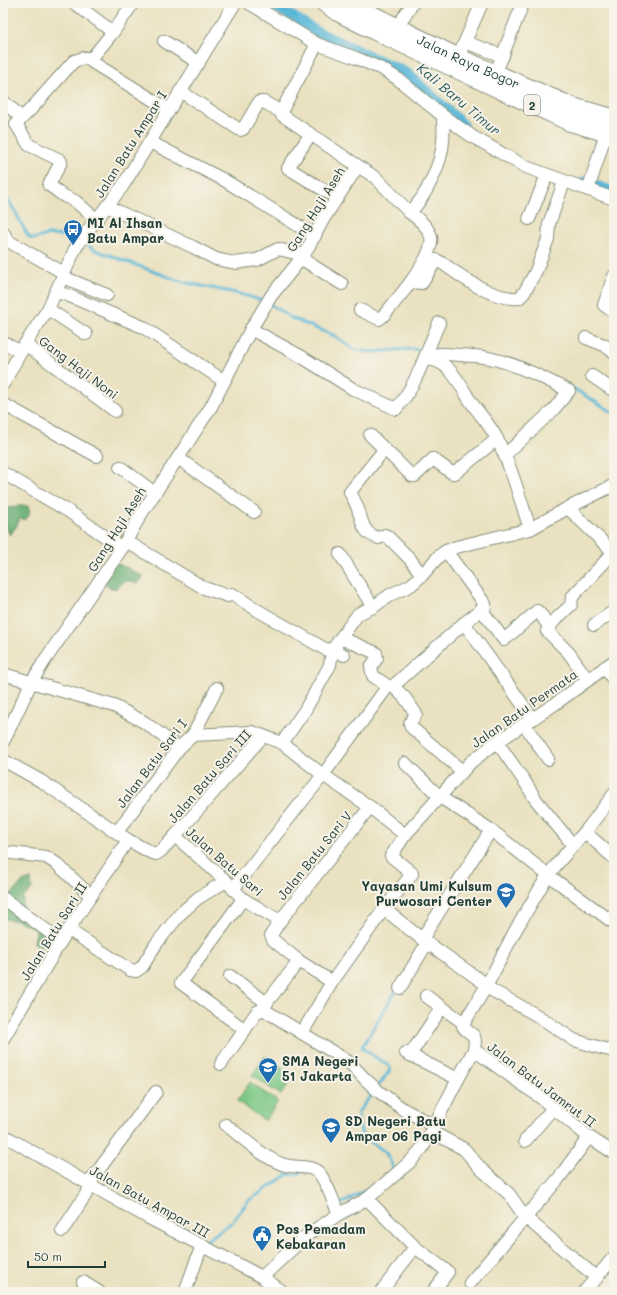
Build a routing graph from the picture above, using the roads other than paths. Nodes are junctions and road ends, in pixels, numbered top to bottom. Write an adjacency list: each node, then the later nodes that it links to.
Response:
1 (74, 3): 11 (street)
2 (236, 3): 17 (street, Jalan Batu Ampar I)
3 (249, 3): 13 (street)
4 (324, 3): 14 (highway, Jalan Raya Bogor / 2)
5 (349, 3): 10 (highway, Jalan Raya Bogor / 2)
6 (413, 3): 10 (street)
7 (482, 3): 14 (street)
8 (523, 3): 15 (street)
9 (131, 6): 11 (street)
10 (397, 27): 14 (highway, Jalan Raya Bogor / 2)
11 (113, 32): 16 (street)
12 (164, 41): 17 (street)
13 (317, 44): 22 (street); 23 (street)
14 (459, 56): 15 (street); 18 (highway, Jalan Raya Bogor / 2)
15 (503, 56): 18 (street)
16 (92, 58): 21 (street); 24 (street)
17 (199, 63): 19 (street, Jalan Batu Ampar I)
18 (493, 79): 25 (highway, Jalan Raya Bogor / 2)
19 (180, 92): 21 (street, Jalan Batu Ampar I); 22 (street, Gang Haji Aseh)
20 (3, 101): 24 (street)
21 (169, 110): 27 (street, Jalan Batu Ampar I)
22 (281, 112): 26 (street, Gang Haji Aseh)
23 (443, 116): 29 (street); 35 (street)
24 (19, 121): 37 (street)
25 (611, 129): 31 (street)
26 (310, 135): 28 (street, Gang Haji Aseh); 32 (street)
27 (150, 142): 34 (street, Jalan Batu Ampar I); 39 (street)
28 (358, 166): 32 (street, Gang Haji Aseh); 35 (street)
29 (547, 175): 30 (street); 36 (street)
30 (564, 182): 31 (street); 43 (street)
31 (589, 185): 33 (street)
32 (337, 198): 39 (street, Gang Haji Aseh)
33 (614, 199)
34 (108, 206): 37 (street, Jalan Batu Ampar I); 40 (street)
35 (409, 212): 43 (street)
36 (529, 219)
37 (97, 220): 41 (street, Jalan Batu Ampar I)
38 (3, 232): 41 (street)
39 (315, 236): 40 (street, Gang Haji Aseh)
40 (303, 257): 44 (street); 51 (street, Gang Haji Aseh)
41 (64, 275): 45 (street, Jalan Batu Ampar I); 46 (street)
42 (614, 276): 47 (street)
43 (411, 282): 49 (street)
44 (342, 284)
45 (56, 292): 48 (street, Jalan Batu Ampar I); 59 (street)
46 (107, 295)
47 (609, 308)
48 (48, 309): 52 (street); 55 (street, Jalan Batu Ampar I)
49 (360, 310)
50 (439, 323): 57 (street)
51 (250, 329): 57 (street); 59 (street, Gang Haji Aseh)
52 (86, 334)
53 (586, 338): 56 (street)
54 (3, 342): 55 (street, Gang Haji Noni)
55 (23, 348): 60 (street, Jalan Batu Ampar I); 63 (street, Gang Haji Noni)
56 (614, 352)
57 (426, 355): 65 (street); 67 (street)
58 (592, 376): 61 (street)
59 (224, 381): 69 (street, Gang Haji Aseh)
60 (3, 384)
61 (614, 390)
62 (3, 404): 68 (street)
63 (115, 412)
64 (370, 435): 66 (street)
65 (497, 439): 66 (street); 67 (street)
66 (384, 450): 81 (street)
67 (505, 455): 76 (street)
68 (97, 456)
69 (178, 458): 73 (street, Gang Haji Aseh); 75 (street)
70 (120, 467): 73 (street)
71 (3, 473): 77 (street)
72 (614, 485): 74 (street)
73 (155, 493): 77 (street, Gang Haji Aseh)
74 (568, 508): 76 (street); 79 (street)
75 (254, 512)
76 (530, 529): 78 (street)
77 (124, 545): 89 (street); 94 (street, Gang Haji Aseh)
78 (446, 550): 81 (street); 83 (street)
79 (614, 553): 87 (street)
80 (340, 554): 82 (street)
81 (422, 575): 82 (street)
82 (373, 607): 88 (street)
83 (481, 609): 85 (street); 87 (street)
84 (614, 611): 86 (street)
85 (464, 623): 95 (street); 97 (street)
86 (594, 625)
87 (549, 627): 92 (street)
88 (345, 640): 89 (street); 95 (street)
89 (337, 652): 102 (street)
90 (609, 664): 92 (street, Jalan Batu Permata); 93 (street)
91 (3, 674): 94 (street)
92 (588, 680): 97 (street, Jalan Batu Permata)
93 (614, 681)
94 (31, 683): 100 (street, Gang Haji Aseh); 103 (street)
95 (390, 686): 107 (street); 108 (street)
96 (217, 688): 98 (street, Jalan Batu Sari I)
97 (529, 721): 101 (street, Jalan Batu Permata); 104 (street)
98 (193, 735): 99 (street); 103 (street, Jalan Batu Sari I)
99 (263, 736): 102 (street); 116 (street, Jalan Batu Sari III)
100 (3, 742)
101 (497, 742): 107 (street, Jalan Batu Permata); 118 (street)
102 (282, 744): 108 (street)
103 (179, 748): 113 (street, Jalan Batu Sari I)
104 (548, 759)
105 (3, 761): 113 (street, Jalan Batu Sari)
106 (405, 763): 110 (street)
107 (462, 772): 110 (street, Jalan Batu Permata)
108 (323, 775): 111 (street); 122 (street)
109 (614, 794): 114 (street)
110 (440, 797): 112 (street); 115 (street, Jalan Batu Permata)
111 (370, 807): 115 (street); 127 (street, Jalan Batu Sari V)
112 (491, 830): 121 (street); 131 (street)
113 (117, 832): 117 (street, Jalan Batu Sari)
114 (585, 832): 118 (street); 120 (street)
115 (405, 835): 126 (street, Jalan Batu Permata)
116 (175, 836): 117 (street, Jalan Batu Sari); 122 (street, Jalan Batu Sari)
117 (128, 840): 123 (street, Jalan Batu Sari II)
118 (573, 845): 121 (street)
119 (3, 852): 123 (street)
120 (614, 858)
121 (548, 875): 128 (street); 135 (street)
122 (230, 885): 125 (street, Jalan Batu Sari); 129 (street)
123 (91, 896): 129 (street, Jalan Batu Sari II)
124 (3, 898): 130 (street)
125 (244, 899): 127 (street, Jalan Batu Sari); 141 (street)
126 (384, 909): 131 (street); 134 (street)
127 (280, 921): 132 (street)
128 (614, 923)
129 (69, 930): 130 (street, Jalan Batu Sari II)
130 (61, 941): 143 (street, Jalan Batu Sari II)
131 (425, 941): 135 (street); 136 (street)
132 (299, 961): 134 (street); 138 (street)
133 (230, 976): 138 (street)
134 (332, 982): 142 (street)
135 (486, 986): 140 (street); 145 (street)
136 (400, 988)
137 (426, 996): 139 (street)
138 (266, 1006): 141 (street); 142 (street)
139 (442, 1007): 140 (street); 147 (street)
140 (464, 1023): 144 (street)
141 (245, 1030): 146 (street)
142 (302, 1033): 151 (street)
143 (3, 1039)
144 (474, 1050): 147 (street); 149 (street, Jalan Batu Jamrut II)
145 (614, 1051)
146 (221, 1064)
147 (458, 1079): 151 (street)
148 (156, 1092): 156 (street)
149 (553, 1108): 153 (street, Jalan Batu Jamrut II); 154 (street)
150 (226, 1125): 158 (street)
151 (433, 1129): 157 (street); 159 (street)
152 (3, 1135): 156 (street, Jalan Batu Ampar III)
153 (589, 1137): 155 (street, Jalan Batu Jamrut II); 159 (street)
154 (525, 1141)
155 (612, 1148)
156 (90, 1184): 160 (street); 161 (street, Jalan Batu Ampar III)
157 (367, 1199): 158 (street); 162 (street)
158 (336, 1208): 164 (street)
159 (525, 1217): 165 (street); 167 (street)
160 (62, 1231)
161 (205, 1247): 164 (street, Jalan Batu Ampar III); 171 (street)
162 (415, 1247): 168 (street); 172 (street)
163 (614, 1257): 165 (street)
164 (262, 1277): 169 (street, Jalan Batu Ampar III)
165 (597, 1278): 173 (street)
166 (83, 1282): 170 (street)
167 (470, 1283)
168 (383, 1289)
169 (275, 1290)
170 (99, 1292)
171 (185, 1292)
172 (432, 1292)
173 (584, 1292)

